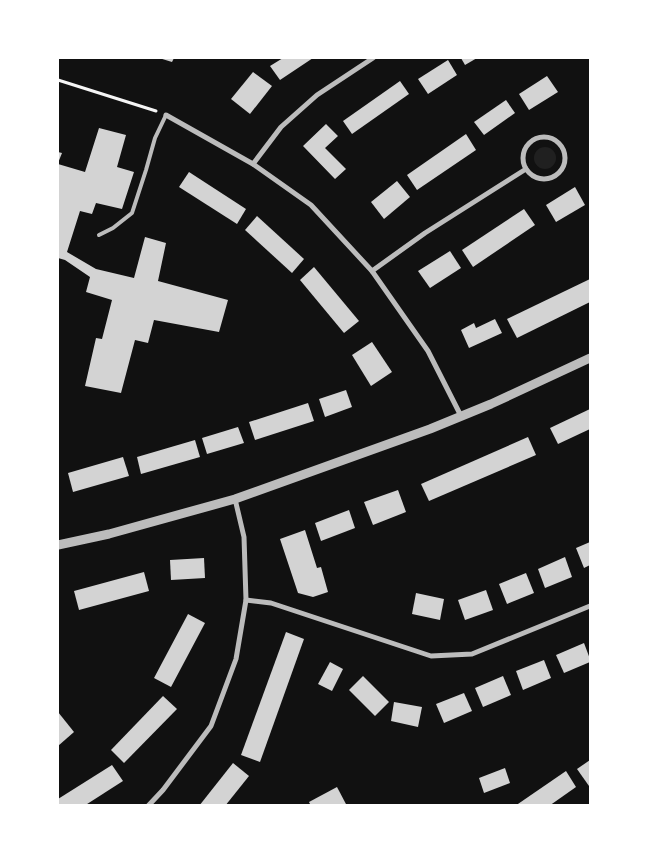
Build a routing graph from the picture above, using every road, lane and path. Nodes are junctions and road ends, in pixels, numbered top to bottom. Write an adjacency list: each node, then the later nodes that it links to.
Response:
1 (373, 58): 4 (street)
2 (58, 80): 3 (path)
3 (166, 115): 4 (street); 6 (lane)
4 (253, 164): 7 (street)
5 (526, 170): 5 (street); 7 (street)
6 (99, 235)
7 (372, 271): 9 (street)
8 (590, 358): 9 (street)
9 (461, 416): 10 (street)
10 (236, 499): 11 (street); 12 (street)
11 (58, 545)
12 (246, 600): 13 (street); 14 (street)
13 (590, 606)
14 (148, 806)

